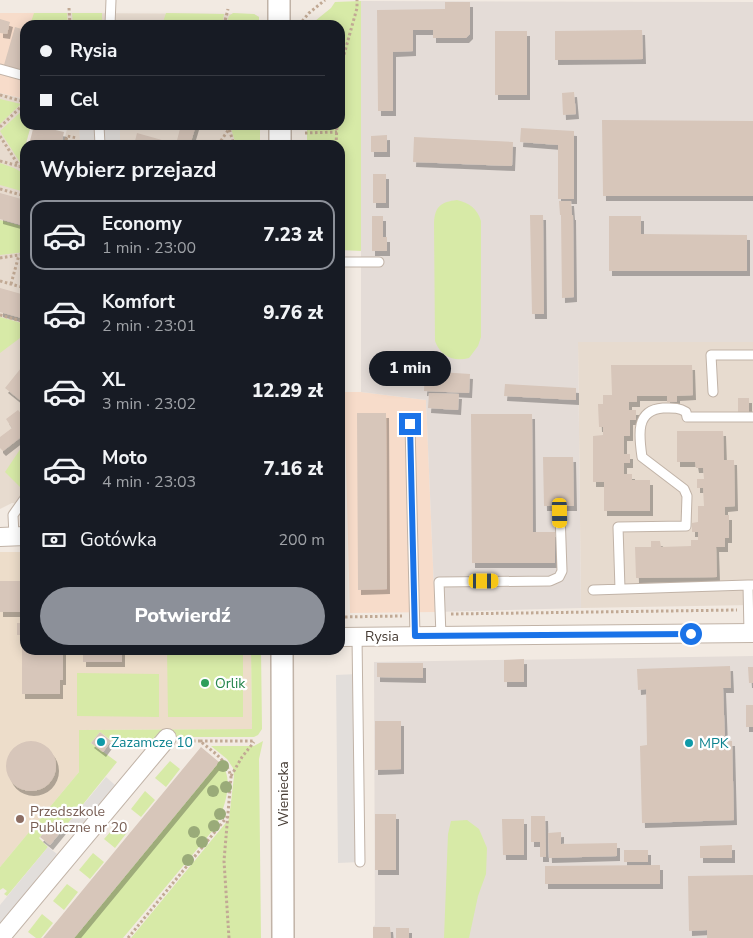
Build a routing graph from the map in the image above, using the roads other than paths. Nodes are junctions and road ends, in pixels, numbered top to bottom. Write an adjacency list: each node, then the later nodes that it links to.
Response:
1 (111, 0): 3 (lane)
2 (279, 0): 4 (street)
3 (110, 20)
4 (279, 20)
5 (0, 69): 6 (lane)
6 (20, 75)
7 (345, 262): 8 (lane)
8 (379, 262)
9 (753, 355): 10 (lane)
10 (714, 392)
11 (753, 416): 17 (lane)
12 (410, 424): 20 (lane)
13 (20, 505): 15 (lane)
14 (560, 513): 21 (lane)
15 (13, 537)
16 (751, 585): 17 (lane); 19 (lane)
17 (620, 589): 18 (lane)
18 (593, 590)
19 (751, 633): 21 (street, Rysia)
20 (415, 636): 21 (street, Rysia); 22 (street, Rysia)
21 (441, 636)
22 (349, 637): 25 (lane)
23 (282, 655): 27 (street, Wieniecka)
24 (175, 740): 26 (street)
25 (360, 862)
26 (0, 938)
27 (283, 938)

